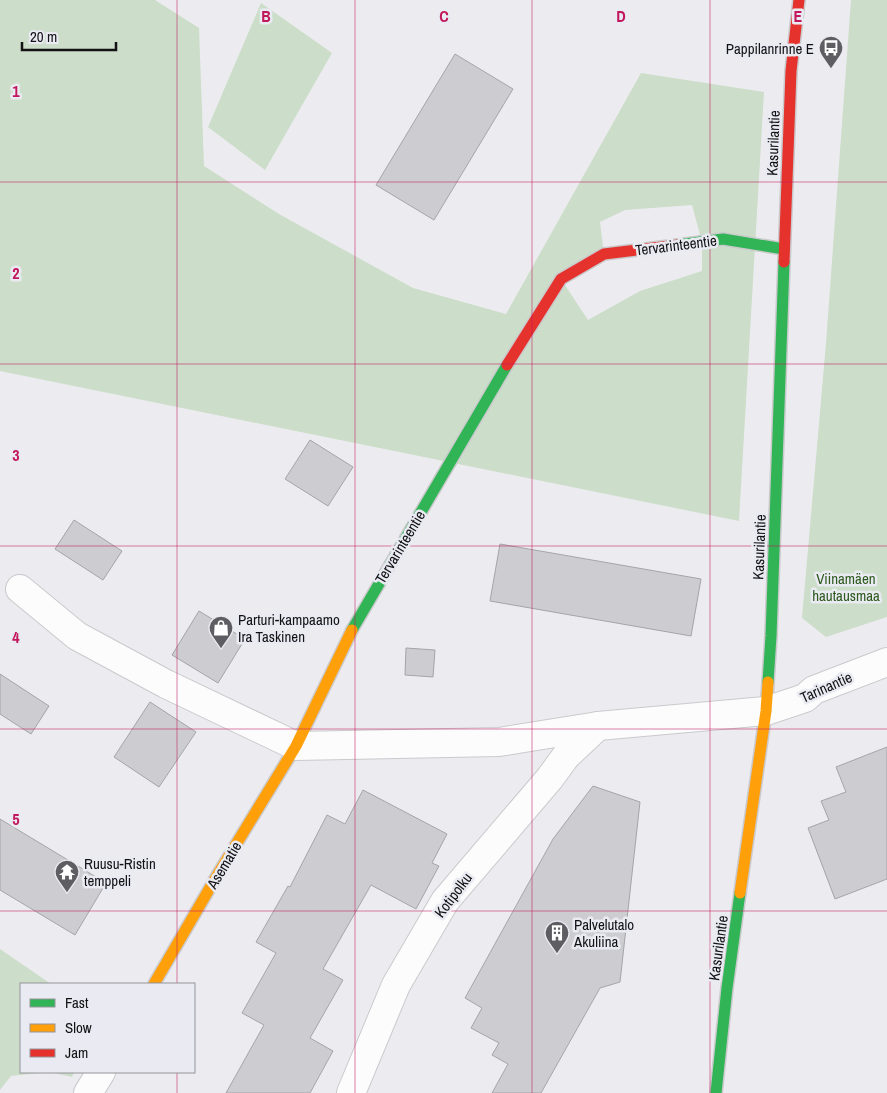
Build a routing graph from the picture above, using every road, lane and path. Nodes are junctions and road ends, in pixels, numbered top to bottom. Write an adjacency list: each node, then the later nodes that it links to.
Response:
1 (799, 0): 2 (street, Kasurilantie)
2 (784, 249): 5 (street, Kasurilantie); 7 (street, Tervarinteentie)
3 (20, 589): 7 (street)
4 (887, 662): 5 (street, Tarinantie)
5 (766, 711): 6 (street, Tarinantie); 12 (street, Kasurilantie)
6 (598, 726): 7 (street, Tarinantie); 11 (street, Kotipolku)
7 (296, 746): 8 (street, Asematie)
8 (155, 983)
9 (101, 1073): 10 (street)
10 (88, 1093)
11 (351, 1093)
12 (716, 1093)

